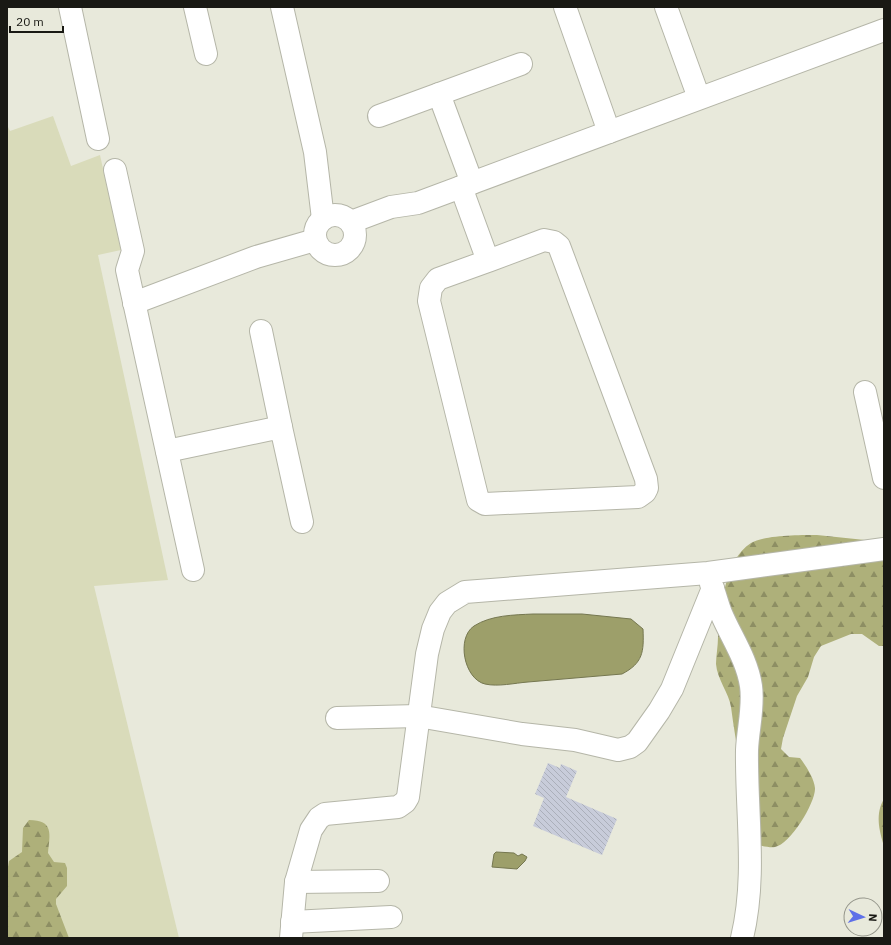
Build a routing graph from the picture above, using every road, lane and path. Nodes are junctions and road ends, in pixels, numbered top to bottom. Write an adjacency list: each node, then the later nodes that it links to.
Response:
1 (70, 7): 13 (street)
2 (195, 7): 7 (street)
3 (282, 7): 16 (street)
4 (565, 7): 12 (street)
5 (666, 7): 10 (street)
6 (884, 30): 10 (street)
7 (206, 54)
8 (521, 64): 9 (street)
9 (439, 94): 11 (street); 15 (street)
10 (699, 98): 12 (street)
11 (379, 116)
12 (610, 132): 15 (street)
13 (98, 139)
14 (115, 170): 19 (street)
15 (466, 185): 16 (street); 18 (street)
16 (342, 223): 17 (street); 17 (street)
17 (315, 240): 19 (street)
18 (488, 261): 18 (street)
19 (134, 303): 23 (street)
20 (261, 332): 22 (street)
21 (865, 392): 24 (street)
22 (281, 426): 23 (street); 25 (street)
23 (167, 451): 27 (street)
24 (884, 478)
25 (302, 522)
26 (884, 549): 28 (street)
27 (193, 570)
28 (710, 580): 29 (street); 29 (street); 35 (street)
29 (418, 716): 30 (street); 32 (street)
30 (337, 718)
31 (378, 881): 32 (street)
32 (296, 882): 34 (street)
33 (391, 917): 34 (street)
34 (291, 930)
35 (742, 938)

